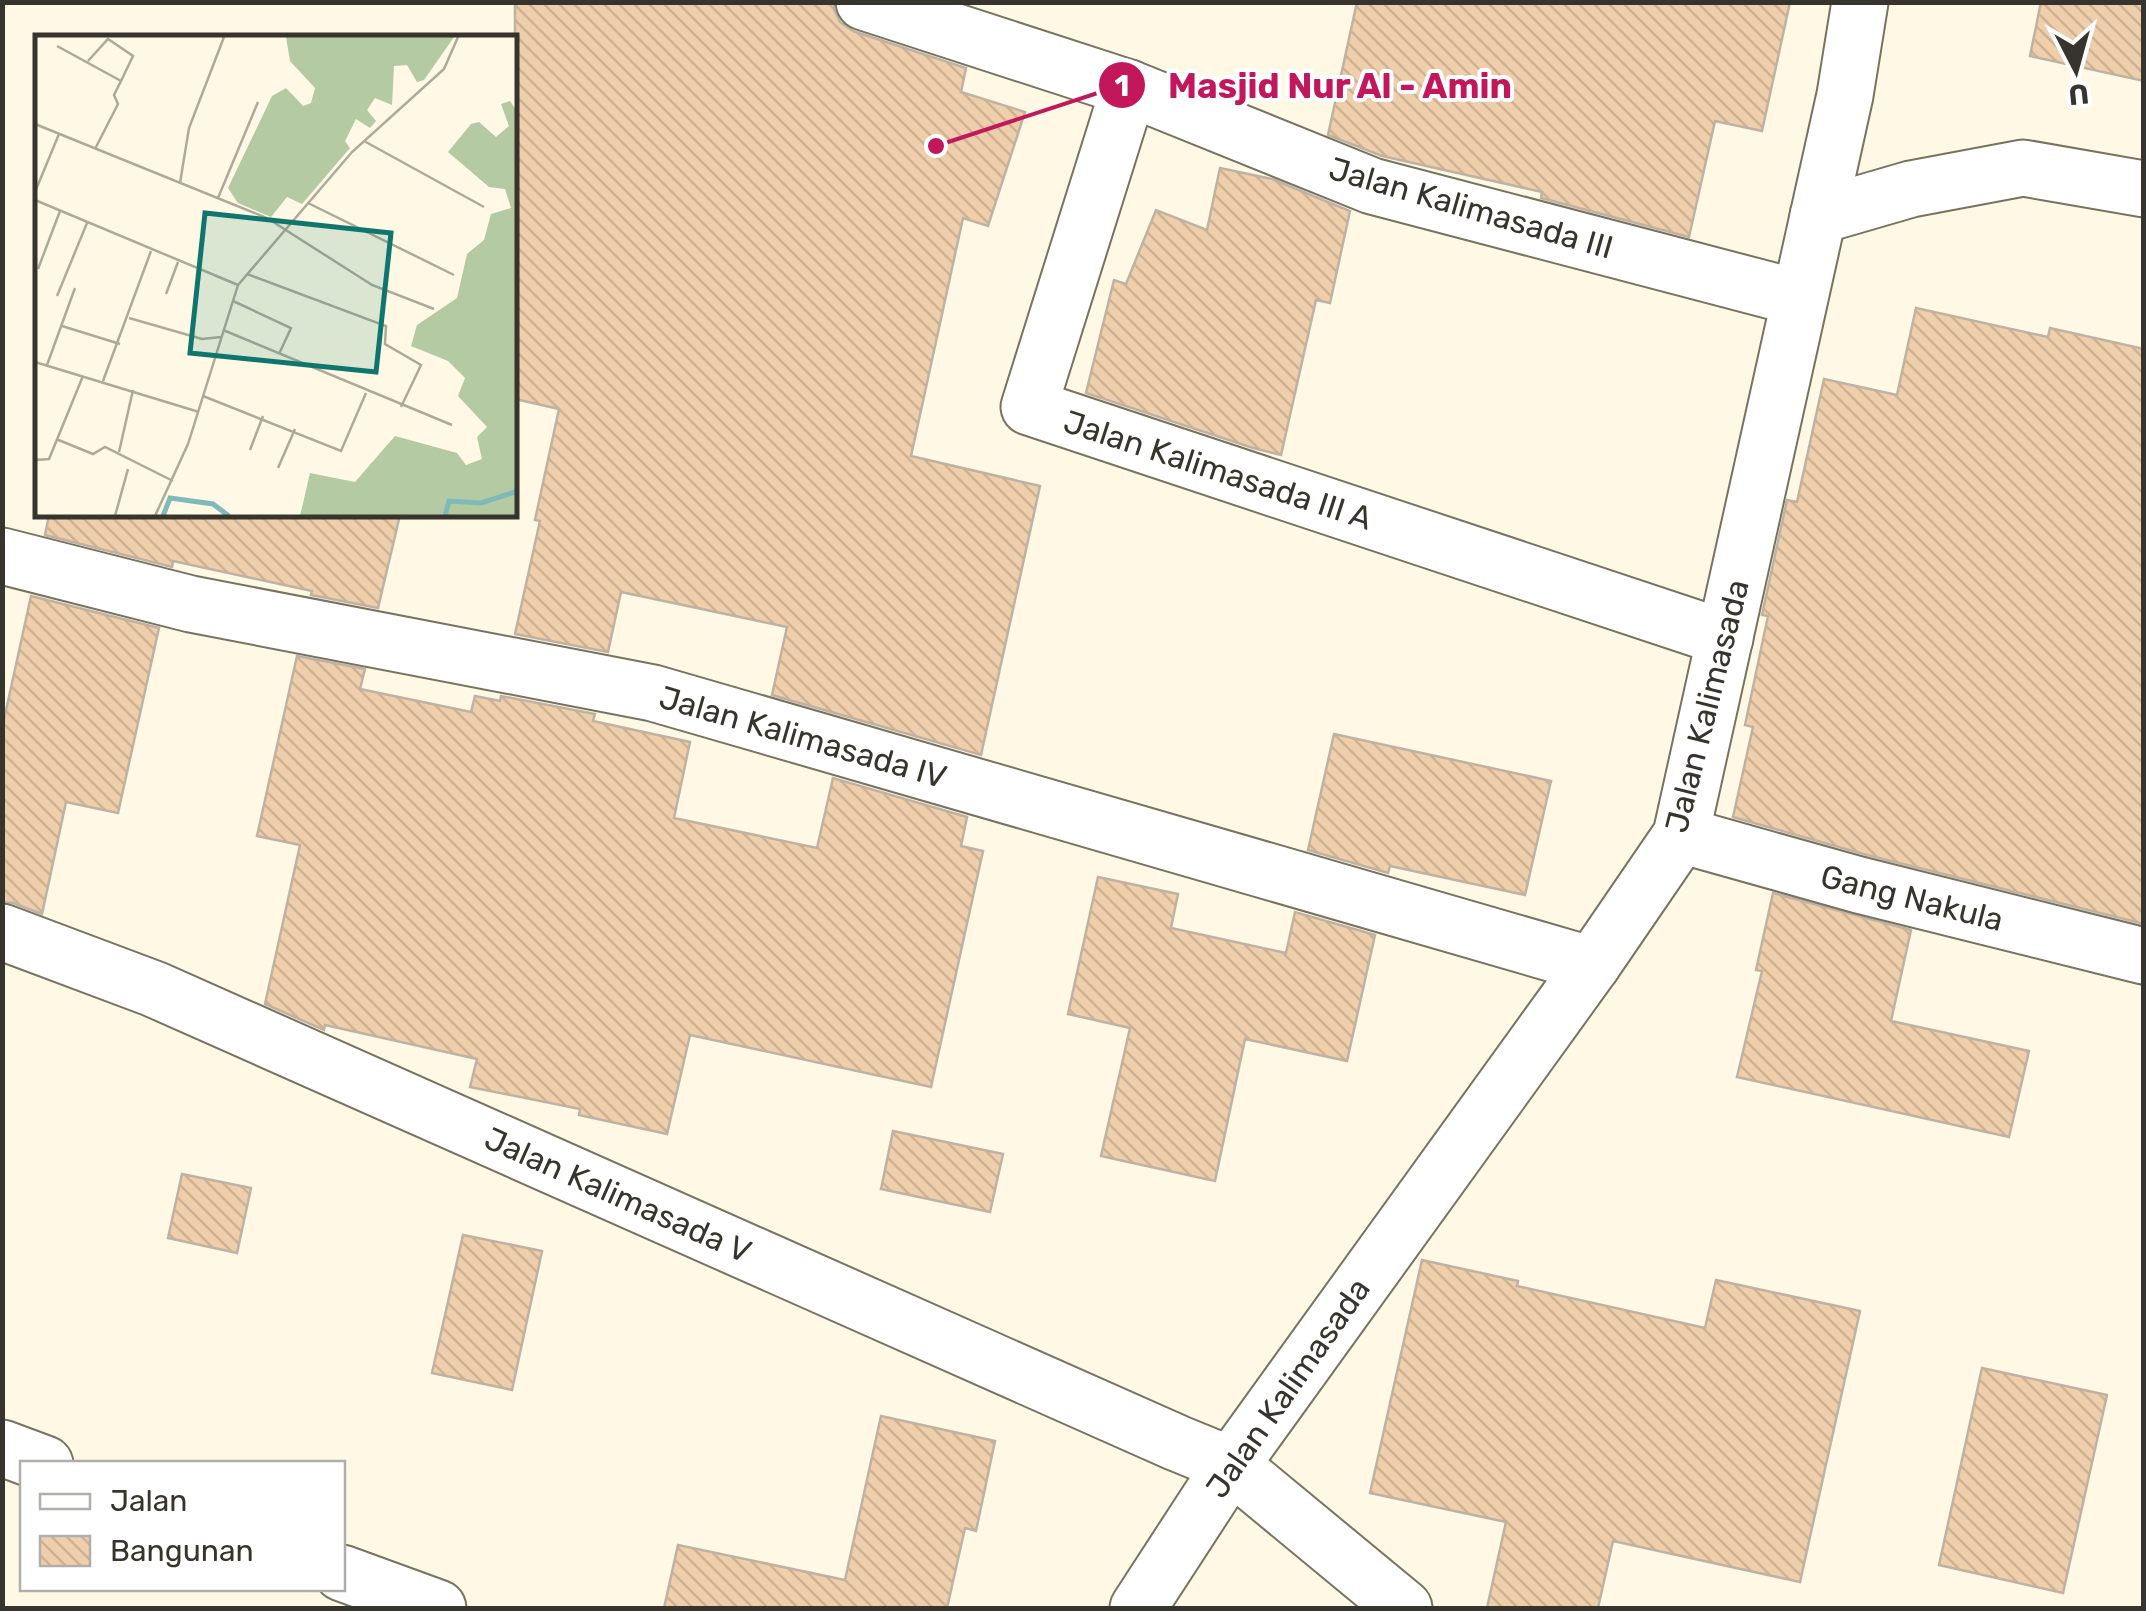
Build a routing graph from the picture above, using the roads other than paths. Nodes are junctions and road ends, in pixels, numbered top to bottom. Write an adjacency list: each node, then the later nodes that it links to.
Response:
1 (864, 2): 3 (street, Jalan Kalimasada III)
2 (1860, 2): 5 (street, Jalan Kalimasada)
3 (1129, 88): 6 (street, Jalan Kalimasada III); 8 (street, Jalan Kalimasada III A)
4 (2144, 189): 5 (street)
5 (1818, 216): 6 (street, Jalan Kalimasada)
6 (1800, 298): 8 (street, Jalan Kalimasada)
7 (2, 556): 12 (street, Jalan Kalimasada IV)
8 (1724, 638): 9 (street, Jalan Kalimasada)
9 (1681, 835): 11 (street, Gang Nakula); 12 (street, Jalan Kalimasada)
10 (2, 932): 15 (street, Jalan Kalimasada V)
11 (2144, 956)
12 (1592, 965): 15 (street, Jalan Kalimasada)
13 (2, 1448): 14 (street)
14 (37, 1461)
15 (1231, 1465): 18 (street, Jalan Kalimasada); 19 (street, Jalan Kalimasada V)
16 (345, 1574): 17 (street)
17 (438, 1608)
18 (1138, 1608)
19 (1404, 1608)

